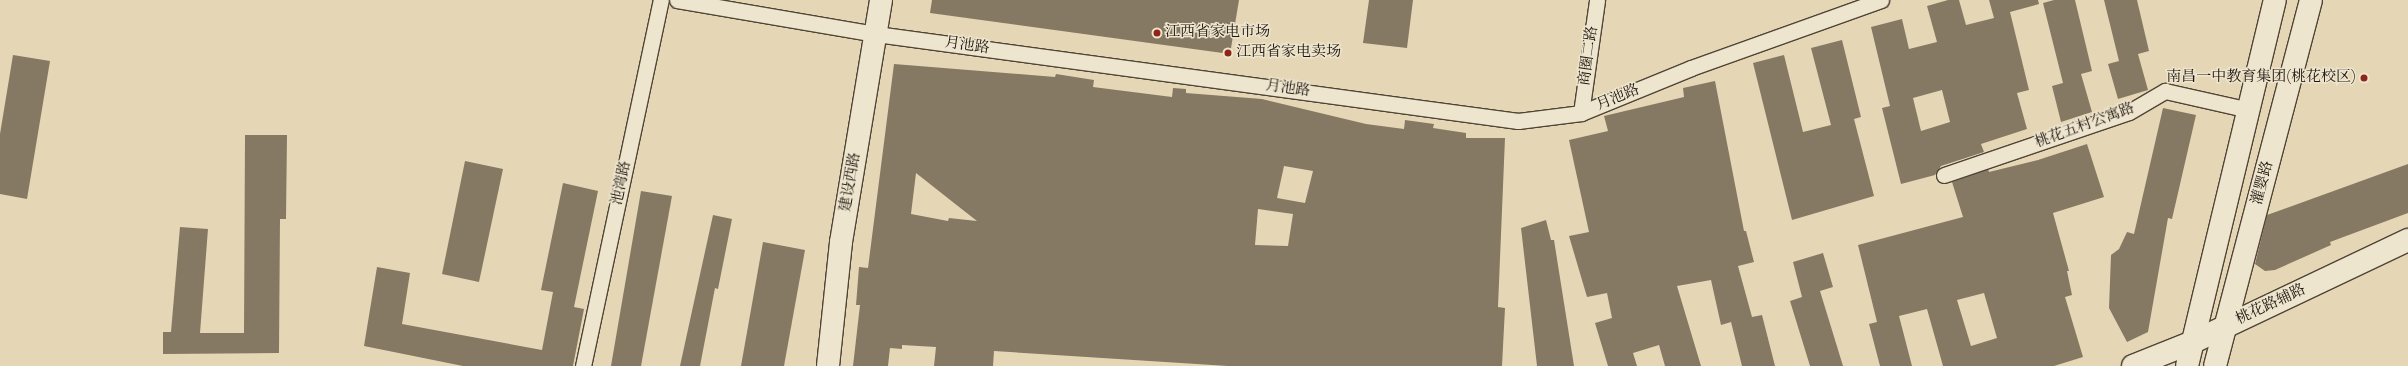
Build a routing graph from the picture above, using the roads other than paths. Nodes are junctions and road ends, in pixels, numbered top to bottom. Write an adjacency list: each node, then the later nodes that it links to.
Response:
1 (661, 0): 17 (street, 池湾路)
2 (677, 0): 9 (street, 月池路)
3 (882, 0): 9 (main road, 建设西路)
4 (894, 0): 9 (main road, 建设西路)
5 (1597, 0): 11 (street, 商圈二路)
6 (1881, 0): 11 (street, 月池路)
7 (2275, 0): 10 (main road, 灌婴路)
8 (2311, 0): 14 (main road, 灌婴路)
9 (882, 34): 11 (street, 月池路); 16 (main road, 建设西路)
10 (2249, 110): 12 (street, 桃花五村公寓路); 15 (main road, 灌婴路)
11 (1581, 113)
12 (1944, 175)
13 (2408, 240): 14 (main road, 桃花路辅路)
14 (2224, 328): 15 (main road, 桃花路辅路); 20 (main road, 灌婴路)
15 (2181, 356): 19 (main road, 桃花路辅路)
16 (833, 360): 18 (main road)
17 (583, 366)
18 (816, 366)
19 (2132, 366)
20 (2215, 366)

